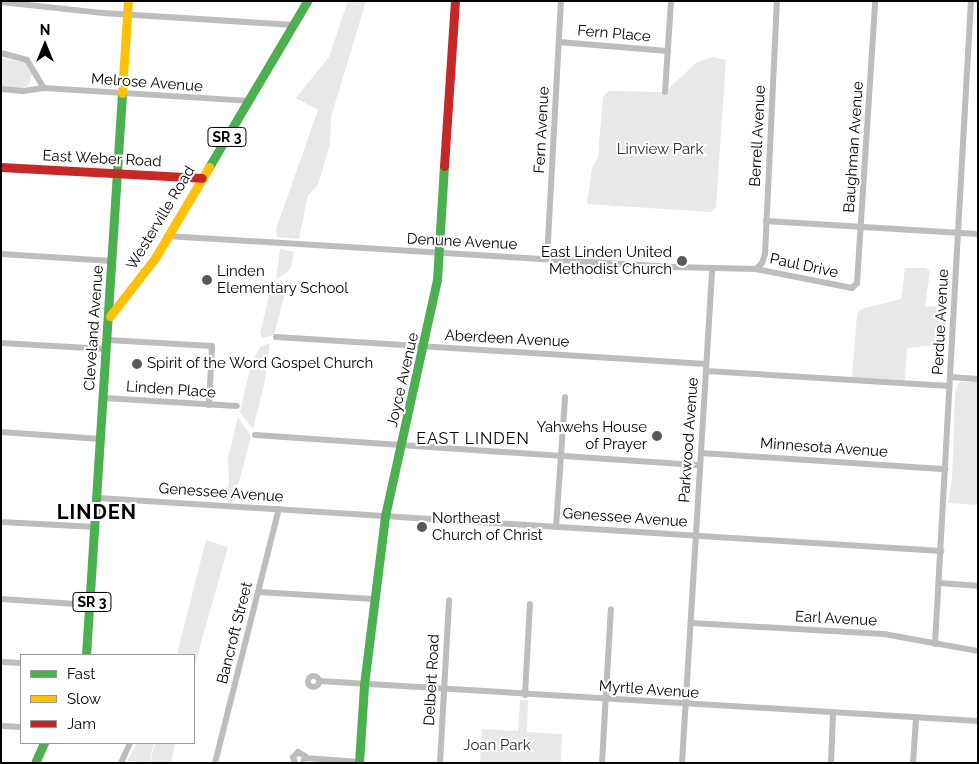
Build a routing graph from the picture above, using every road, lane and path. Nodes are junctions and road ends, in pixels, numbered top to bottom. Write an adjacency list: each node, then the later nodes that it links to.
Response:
1 (128, 1): 10 (main road, Cleveland Avenue)
2 (308, 1): 11 (main road, Westerville Road / SR 3)
3 (455, 1): 28 (main road, Joyce Avenue)
4 (561, 1): 12 (street, Fern Avenue)
5 (671, 1): 13 (street)
6 (778, 1): 23 (street, Berrell Avenue)
7 (875, 1): 24 (street, Baughman Avenue)
8 (971, 1): 25 (street, Perdue Avenue)
9 (1, 2): 10 (street)
10 (127, 15): 11 (street); 18 (main road, Cleveland Avenue)
11 (294, 25): 19 (main road, Westerville Road / SR 3)
12 (558, 42): 13 (street, Fern Place); 30 (street, Fern Avenue)
13 (668, 51): 17 (street)
14 (1, 53): 15 (street)
15 (44, 88): 16 (street, Melrose Avenue); 18 (street, Melrose Avenue)
16 (1, 89)
17 (665, 92)
18 (122, 94): 19 (street, Melrose Avenue); 21 (main road, Cleveland Avenue)
19 (249, 101): 22 (main road, Westerville Road / SR 3)
20 (1, 167): 21 (main road, East Weber Road)
21 (116, 173): 22 (main road, East Weber Road); 31 (main road, Cleveland Avenue)
22 (202, 178): 27 (main road, Westerville Road / SR 3)
23 (766, 222): 24 (street); 33 (street, Berrell Avenue)
24 (861, 227): 25 (street); 35 (street, Baughman Avenue)
25 (958, 233): 26 (street); 44 (street, Perdue Avenue)
26 (978, 234)
27 (168, 236): 28 (street, Denune Avenue); 36 (main road, Westerville Road / SR 3)
28 (439, 253): 30 (street, Denune Avenue); 41 (main road, Joyce Avenue)
29 (1, 254): 31 (street)
30 (547, 259): 32 (street, Denune Avenue)
31 (112, 261): 34 (main road, Cleveland Avenue)
32 (712, 269): 33 (street, Denune Avenue); 42 (street, Parkwood Avenue)
33 (756, 269): 35 (street, Paul Drive)
34 (111, 286): 36 (main road); 37 (main road, Cleveland Avenue)
35 (847, 288)
36 (132, 289): 37 (main road, Westerville Road / SR 3)
37 (110, 316): 40 (main road, Cleveland Avenue)
38 (276, 337): 41 (street, Aberdeen Avenue)
39 (1, 343): 40 (street)
40 (108, 344): 47 (main road, Cleveland Avenue / SR 3); 49 (street)
41 (425, 347): 42 (street, Aberdeen Avenue); 54 (main road, Joyce Avenue)
42 (706, 364): 43 (street, Parkwood Avenue)
43 (706, 371): 46 (street); 55 (street, Parkwood Avenue)
44 (950, 376): 45 (street); 46 (street, Perdue Avenue)
45 (978, 379)
46 (950, 386): 58 (street, Perdue Avenue)
47 (104, 398): 49 (street, Linden Place); 53 (main road, Cleveland Avenue / SR 3)
48 (565, 398): 56 (street)
49 (209, 404): 50 (street, Linden Place)
50 (238, 406)
51 (1, 432): 53 (street)
52 (255, 435): 54 (street)
53 (101, 439): 59 (main road, Cleveland Avenue / SR 3)
54 (402, 446): 56 (street); 61 (main road, Joyce Avenue)
55 (701, 453): 57 (street, Parkwood Avenue); 58 (street, Minnesota Avenue)
56 (562, 456): 57 (street); 64 (street)
57 (700, 465): 65 (street, Parkwood Avenue)
58 (945, 468): 66 (street, Perdue Avenue)
59 (98, 498): 60 (street, Genessee Avenue); 63 (main road, Cleveland Avenue / SR 3)
60 (279, 509): 61 (street, Genessee Avenue); 69 (street, Bancroft Street)
61 (386, 516): 64 (street, Genessee Avenue); 71 (main road, Joyce Avenue)
62 (1, 522): 63 (street)
63 (96, 527): 74 (main road, Cleveland Avenue / SR 3)
64 (556, 527): 65 (street, Genessee Avenue)
65 (696, 536): 66 (street, Genessee Avenue); 76 (street, Parkwood Avenue)
66 (941, 550): 67 (street, Perdue Avenue)
67 (939, 583): 68 (street); 77 (street, Perdue Avenue)
68 (978, 586)
69 (258, 592): 71 (street); 98 (street, Bancroft Street)
70 (1, 599): 74 (street)
71 (374, 599): 83 (main road, Joyce Avenue)
72 (449, 600): 84 (street, Delbert Road)
73 (530, 604): 85 (street)
74 (91, 605): 79 (main road, Cleveland Avenue / SR 3)
75 (611, 609): 86 (street)
76 (692, 623): 77 (street, Earl Avenue); 87 (street, Parkwood Avenue)
77 (935, 644): 78 (street, Earl Avenue)
78 (978, 651)
79 (86, 654)
80 (1, 662): 81 (street)
81 (20, 663)
82 (319, 681): 83 (street, Myrtle Avenue)
83 (364, 685): 84 (street, Myrtle Avenue); 100 (main road, Joyce Avenue)
84 (444, 690): 85 (street, Myrtle Avenue); 101 (street, Delbert Road)
85 (525, 695): 86 (street, Myrtle Avenue)
86 (605, 700): 87 (street, Myrtle Avenue); 102 (street)
87 (686, 706): 88 (street, Myrtle Avenue); 103 (street, Parkwood Avenue)
88 (833, 714): 89 (street, Myrtle Avenue); 104 (street)
89 (916, 719): 90 (street, Myrtle Avenue); 105 (street)
90 (978, 721)
91 (1, 726): 92 (street)
92 (20, 727)
93 (44, 744): 96 (main road)
94 (130, 744): 97 (street)
95 (304, 760): 99 (street); 100 (street)
96 (35, 763)
97 (121, 763)
98 (215, 763)
99 (294, 763)
100 (359, 763)
101 (440, 763)
102 (602, 763)
103 (682, 763)
104 (831, 763)
105 (913, 763)

